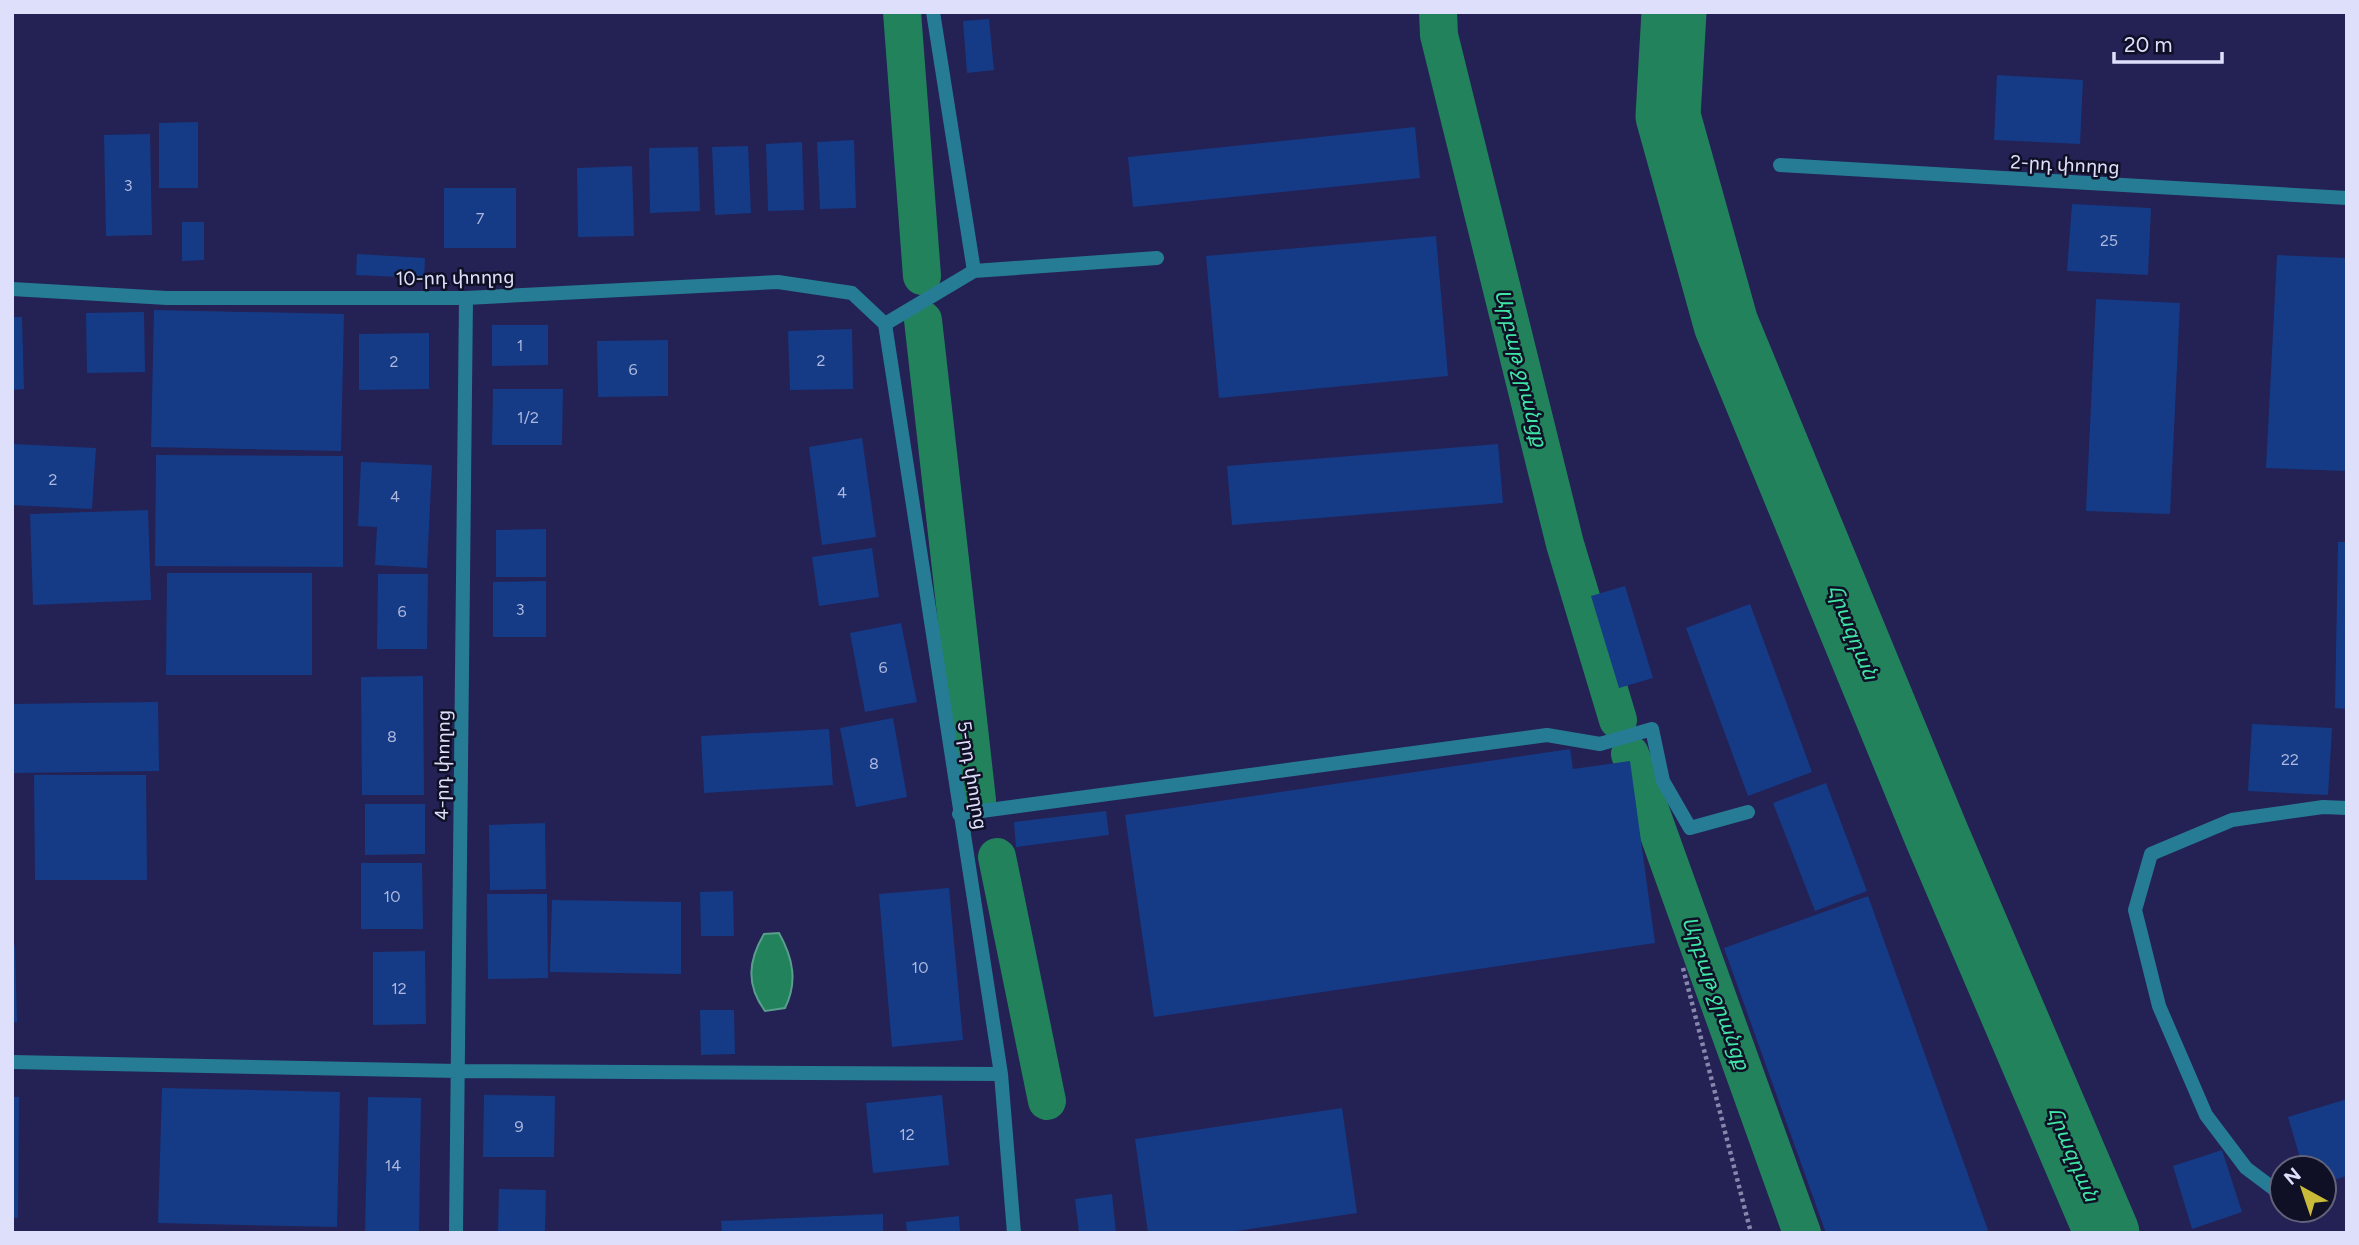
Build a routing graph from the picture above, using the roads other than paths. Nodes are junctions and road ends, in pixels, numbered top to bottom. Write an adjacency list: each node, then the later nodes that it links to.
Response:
1 (933, 12): 5 (street)
2 (1780, 165): 3 (street, 2-րդ փողոց)
3 (2347, 198)
4 (1157, 258): 5 (street)
5 (974, 271): 8 (street)
6 (12, 289): 7 (street, 10-րդ փողոց)
7 (466, 298): 8 (street, 10-րդ փողոց); 13 (street, 4-րդ փողոց)
8 (885, 324): 11 (street, 5-րդ փողոց)
9 (2347, 808): 15 (street)
10 (1748, 812): 11 (street)
11 (959, 814): 14 (street, 5-րդ փողոց)
12 (12, 1062): 13 (street)
13 (458, 1071): 14 (street); 16 (street, 4-րդ փողոց)
14 (1001, 1074): 17 (street, 5-րդ փողոց)
15 (2268, 1184)
16 (456, 1233)
17 (1014, 1233)

